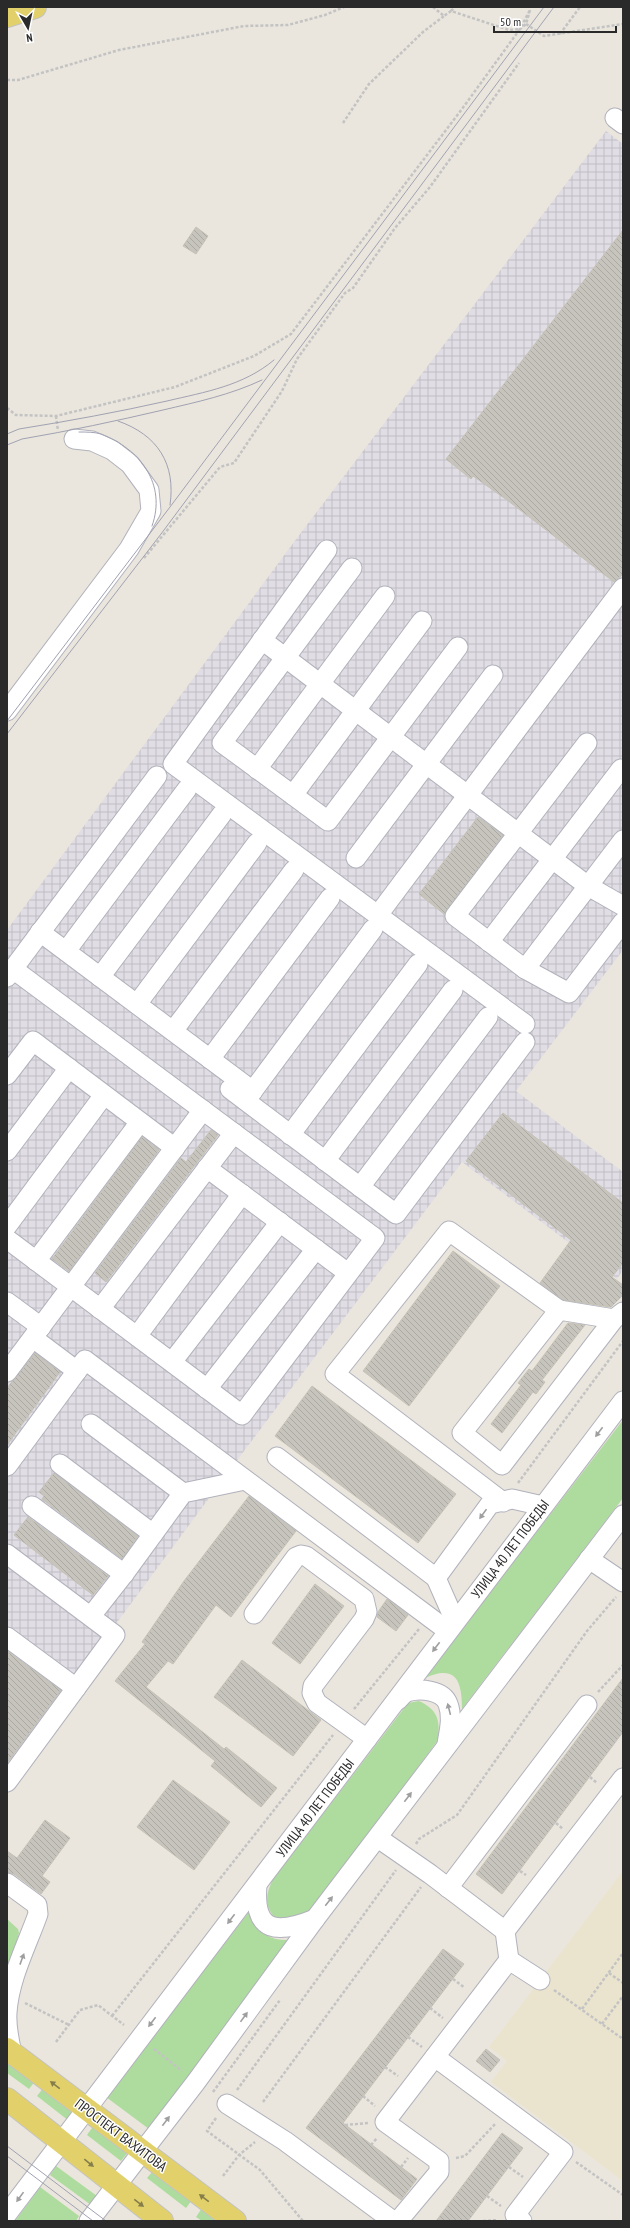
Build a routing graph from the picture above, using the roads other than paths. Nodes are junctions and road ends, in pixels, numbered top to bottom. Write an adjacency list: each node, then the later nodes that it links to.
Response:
1 (35, 7): 2 (main road)
2 (7, 16)
3 (74, 439): 15 (street)
4 (327, 550): 9 (street)
5 (352, 568): 11 (street)
6 (623, 588): 23 (street)
7 (385, 596): 13 (street)
8 (422, 621): 14 (street)
9 (262, 640): 11 (street); 35 (street)
10 (458, 647): 16 (street)
11 (286, 657): 13 (street); 19 (street)
12 (493, 674): 18 (street)
13 (320, 683): 14 (street); 19 (street)
14 (356, 710): 16 (street); 24 (street)
15 (7, 711)
16 (391, 736): 18 (street); 24 (street)
17 (587, 743): 26 (street)
18 (427, 763): 23 (street); 29 (street)
19 (257, 769): 24 (street)
20 (622, 769): 30 (street)
21 (157, 776): 37 (street)
22 (187, 789): 39 (street)
23 (468, 794): 26 (street); 35 (street)
24 (293, 795)
25 (222, 814): 43 (street)
26 (518, 833): 30 (street); 38 (street)
27 (623, 840): 32 (street)
28 (257, 843): 45 (street)
29 (356, 858)
30 (553, 859): 32 (street); 38 (street)
31 (294, 870): 47 (street)
32 (588, 886): 34 (street); 41 (street)
33 (330, 898): 48 (street)
34 (623, 906)
35 (376, 922): 53 (street); 62 (street)
36 (623, 922): 41 (street)
37 (40, 932): 39 (street); 42 (street)
38 (490, 942): 41 (street)
39 (66, 951): 43 (street)
40 (418, 964): 57 (street)
41 (525, 969)
42 (10, 973): 54 (street)
43 (100, 977): 45 (street)
44 (453, 990): 60 (street)
45 (137, 1004): 47 (street)
46 (488, 1017): 62 (street)
47 (173, 1031): 48 (street)
48 (210, 1059): 51 (street)
49 (69, 1068): 50 (street); 52 (street); 59 (street)
50 (7, 1075)
51 (233, 1084): 53 (street); 54 (street)
52 (104, 1095): 55 (street); 65 (street)
53 (249, 1096): 57 (street)
54 (207, 1113): 56 (street); 58 (street)
55 (140, 1122): 58 (street); 68 (street)
56 (234, 1133): 61 (street); 69 (street)
57 (290, 1135): 60 (street)
58 (175, 1148): 70 (street)
59 (7, 1151)
60 (325, 1161): 62 (street)
61 (207, 1168): 63 (street); 72 (street)
62 (360, 1187)
63 (242, 1194): 64 (street); 76 (street)
64 (280, 1222): 67 (street); 77 (street)
65 (7, 1226)
66 (7, 1240): 68 (street)
67 (316, 1249): 69 (street); 80 (street)
68 (36, 1261): 70 (street)
69 (348, 1273): 80 (street)
70 (71, 1287): 72 (street); 75 (street)
71 (7, 1302): 75 (street)
72 (100, 1309): 76 (street)
73 (559, 1310): 74 (street); 74 (street); 88 (street)
74 (618, 1315)
75 (37, 1332): 78 (street); 79 (street)
76 (137, 1336): 77 (street)
77 (172, 1362): 80 (street)
78 (78, 1371): 85 (street); 86 (street)
79 (7, 1372)
80 (208, 1389)
81 (623, 1401): 90 (street, УЛИЦА 40 ЛЕТ ПОБЕДЫ, one-way to 90)
82 (91, 1424): 87 (street)
83 (277, 1457): 96 (street)
84 (60, 1464): 92 (street)
85 (7, 1466)
86 (245, 1480): 87 (street); 100 (street)
87 (183, 1493): 92 (street)
88 (504, 1502): 90 (street); 96 (street, one-way to 96)
89 (32, 1506): 95 (street)
90 (543, 1506): 100 (street, УЛИЦА 40 ЛЕТ ПОБЕДЫ)
91 (623, 1515): 94 (street)
92 (152, 1534): 95 (street)
93 (7, 1554): 99 (street)
94 (589, 1559): 97 (street); 106 (street)
95 (124, 1574): 99 (street)
96 (436, 1578): 100 (street)
97 (623, 1582)
98 (254, 1614): 105 (street)
99 (91, 1616): 102 (street)
100 (451, 1626): 104 (street, УЛИЦА 40 ЛЕТ ПОБЕДЫ, one-way to 104)
101 (7, 1637): 102 (street)
102 (76, 1688): 108 (street)
103 (587, 1705): 112 (street)
104 (387, 1711): 105 (street, УЛИЦА 40 ЛЕТ ПОБЕДЫ); 106 (street, one-way to 104)
105 (367, 1739): 111 (street, УЛИЦА 40 ЛЕТ ПОБЕДЫ)
106 (446, 1748): 109 (street, one-way to 106)
107 (623, 1778): 114 (street)
108 (7, 1782)
109 (378, 1838): 112 (street); 113 (street, one-way to 109)
110 (7, 1882): 117 (street, one-way to 110)
111 (257, 1885): 113 (street); 121 (street, УЛИЦА 40 ЛЕТ ПОБЕДЫ, one-way to 121)
112 (448, 1888): 114 (street)
113 (315, 1919): 123 (street, one-way to 113)
114 (505, 1931): 115 (street)
115 (509, 1960): 116 (street); 118 (street)
116 (540, 1980)
117 (10, 2051): 121 (main road, ПРОСПЕКТ ВАХИТОВА, one-way to 117)
118 (435, 2057): 130 (street); 131 (street)
119 (7, 2099): 122 (main road)
120 (219, 2099): 129 (street)
121 (86, 2109): 122 (street, УЛИЦА 40 ЛЕТ ПОБЕДЫ); 123 (main road, ПРОСПЕКТ ВАХИТОВА)
122 (61, 2141): 124 (main road, one-way to 124); 125 (street, УЛИЦА 40 ЛЕТ ПОБЕДЫ, one-way to 125)
123 (143, 2152): 124 (street); 128 (main road, ПРОСПЕКТ ВАХИТОВА, one-way to 123)
124 (116, 2186): 126 (street); 127 (main road, one-way to 127)
125 (7, 2214)
126 (88, 2221)
127 (162, 2221)
128 (235, 2221)
129 (392, 2221)
130 (398, 2221)
131 (522, 2221)

